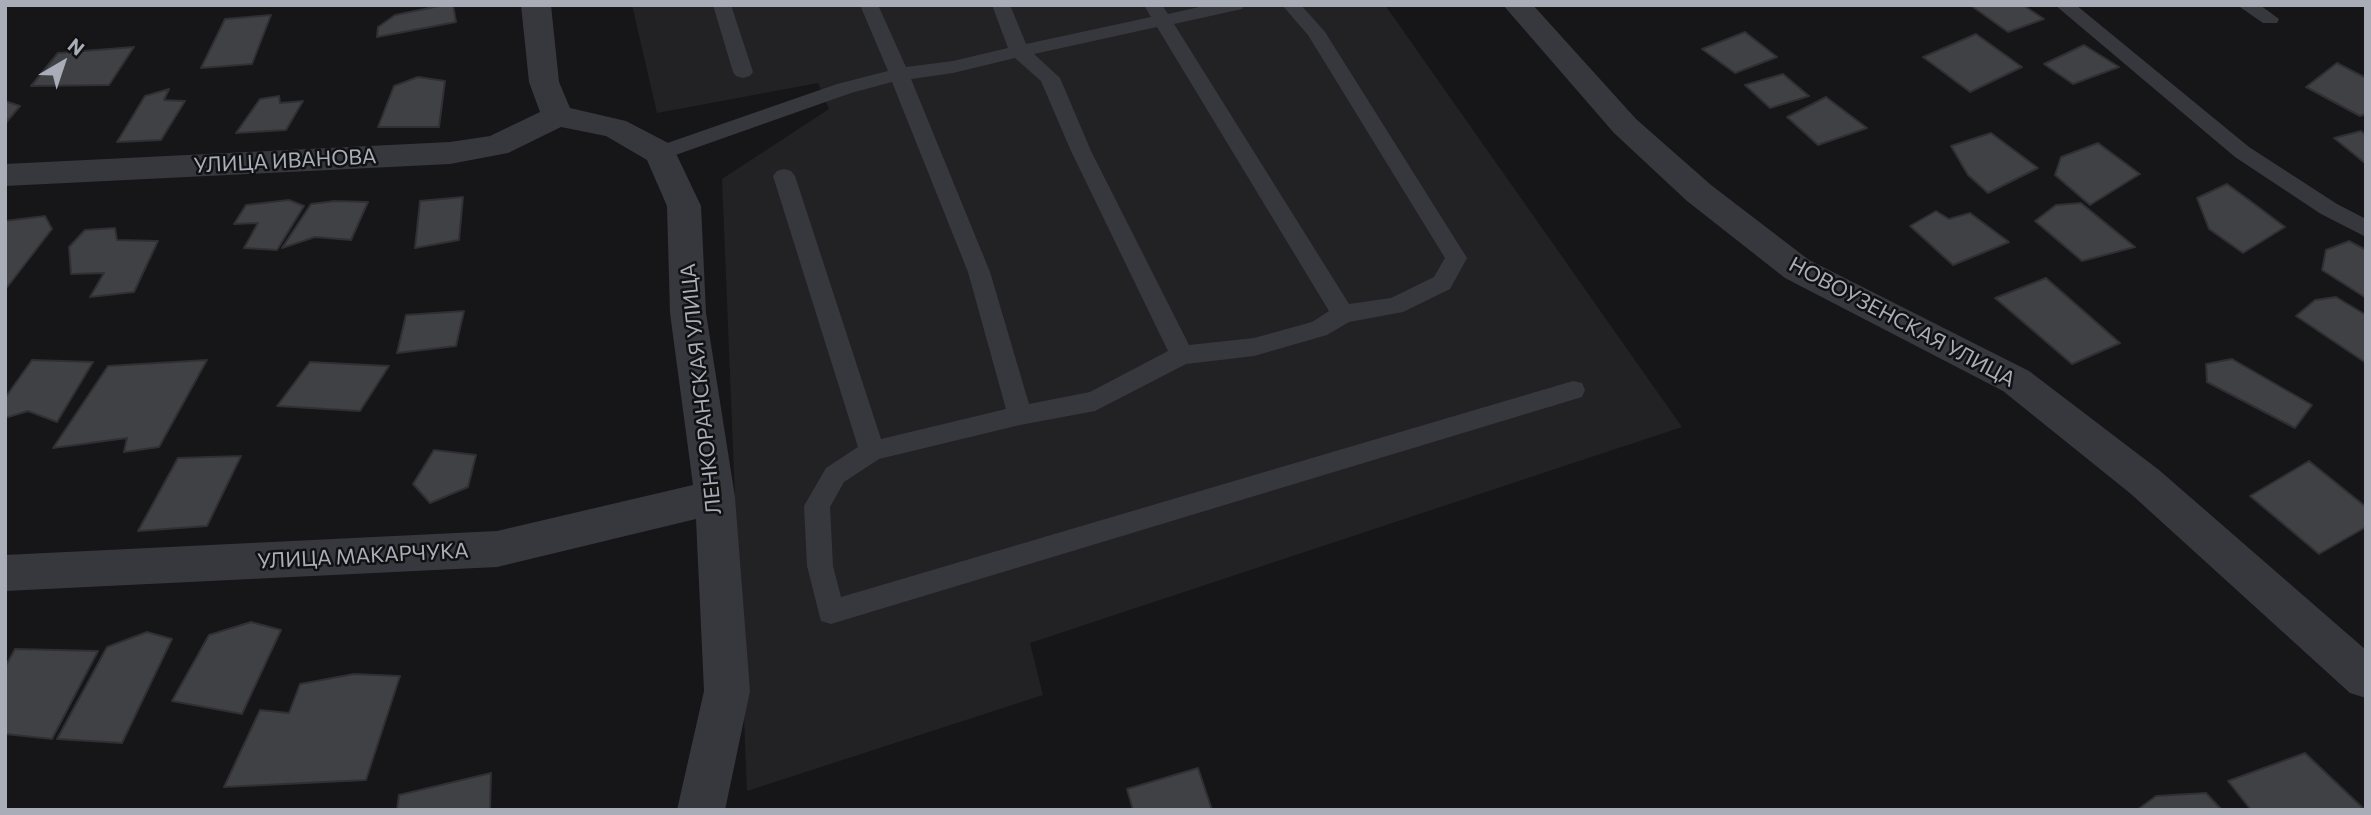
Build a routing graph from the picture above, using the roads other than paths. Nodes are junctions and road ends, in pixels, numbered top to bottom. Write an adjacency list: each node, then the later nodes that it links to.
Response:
1 (536, 5): 15 (street)
2 (722, 5): 13 (lane)
3 (869, 5): 14 (lane)
4 (1001, 5): 12 (lane)
5 (1235, 5): 10 (lane)
6 (1291, 5): 20 (lane)
7 (1517, 5): 27 (street, НОВОУЗЕНСКАЯ УЛИЦА)
8 (2064, 5): 19 (lane)
9 (2246, 5): 11 (lane)
10 (1158, 14): 12 (lane); 20 (lane)
11 (2270, 19)
12 (1019, 51): 14 (lane); 21 (lane)
13 (743, 72)
14 (899, 74): 16 (lane); 23 (lane)
15 (557, 116): 16 (street); 17 (street, УЛИЦА ИВАНОВА)
16 (660, 153): 25 (street, ЛЕНКОРАНСКАЯ УЛИЦА)
17 (5, 175)
18 (784, 176): 24 (lane)
19 (2366, 229)
20 (1343, 314): 21 (lane)
21 (1182, 355): 23 (lane)
22 (1573, 390): 24 (lane)
23 (1020, 415): 24 (lane)
24 (872, 451)
25 (715, 497): 26 (street, УЛИЦА МАКАРЧУКА); 28 (street, ЛЕНКОРАНСКАЯ УЛИЦА)
26 (5, 573)
27 (2366, 678)
28 (701, 810)

